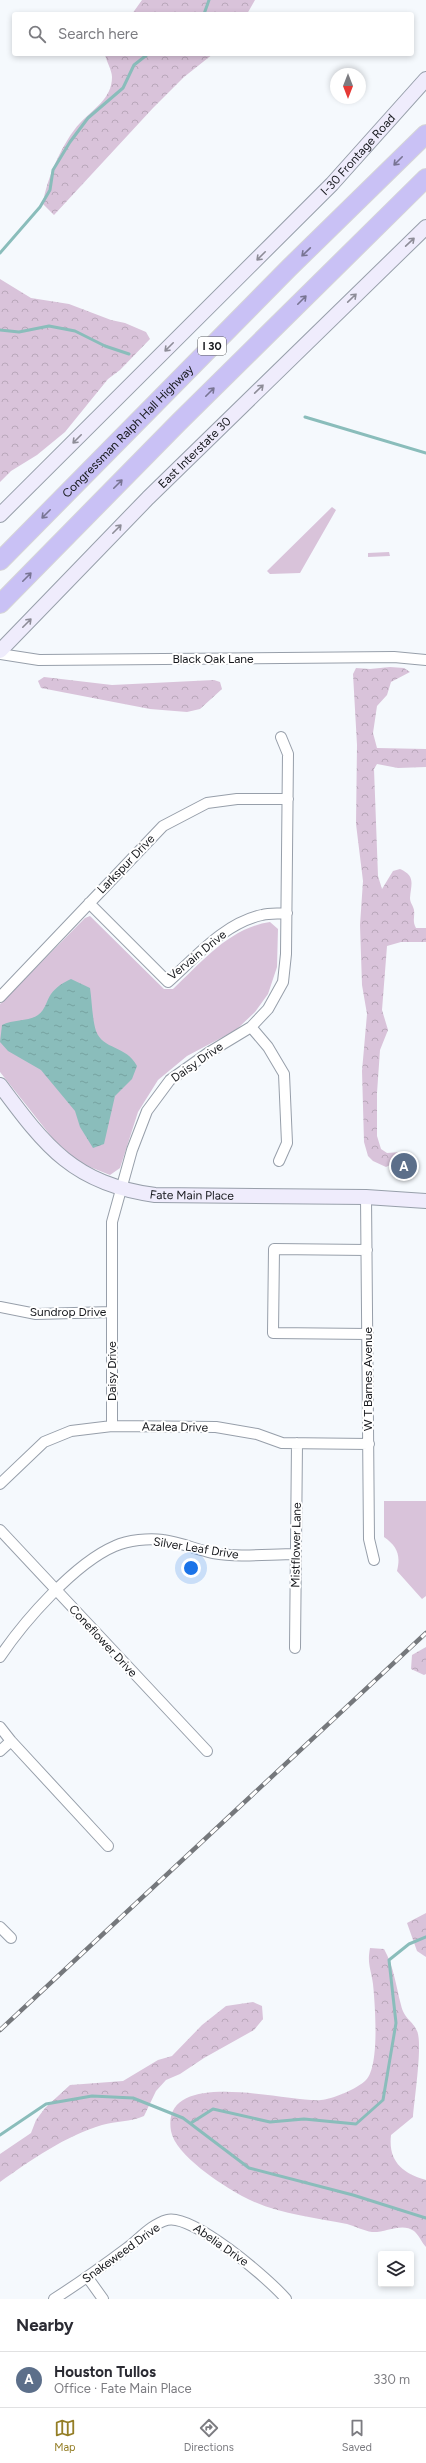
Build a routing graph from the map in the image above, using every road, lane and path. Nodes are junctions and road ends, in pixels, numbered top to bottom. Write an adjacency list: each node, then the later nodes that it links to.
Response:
1 (426, 79): 5 (main road, I-30 Frontage Road, one-way to 5)
2 (426, 134): 6 (highway, Congressman Ralph Hall Highway / I 30, one-way to 6)
3 (426, 178): 7 (highway, I 30, one-way to 3)
4 (426, 226): 8 (main road, East Interstate 30, one-way to 4)
5 (0, 515)
6 (0, 561)
7 (0, 604)
8 (0, 652): 9 (street, Black Oak Lane)
9 (426, 660)
10 (281, 737): 11 (street, Daisy Drive)
11 (288, 798): 12 (street, Larkspur Drive); 13 (street, Daisy Drive)
12 (89, 903): 13 (street, Vervain Drive); 14 (street, Larkspur Drive)
13 (287, 913): 15 (street, Daisy Drive)
14 (0, 997)
15 (251, 1027): 17 (street); 18 (street, Daisy Drive)
16 (0, 1085): 18 (main road, Fate Main Place)
17 (279, 1162)
18 (121, 1189): 19 (main road, Fate Main Place); 23 (street, Daisy Drive)
19 (366, 1197): 20 (main road, Fate Main Place); 21 (street, W T Barnes Avenue)
20 (426, 1201)
21 (367, 1250): 24 (street, W T Barnes Avenue); 24 (street)
22 (1, 1309): 23 (street, Sundrop Drive)
23 (112, 1312): 25 (street, Daisy Drive)
24 (368, 1334): 27 (street, W T Barnes Avenue)
25 (112, 1426): 26 (street, Azalea Drive); 28 (street, Azalea Drive)
26 (297, 1443): 27 (street, Azalea Drive); 30 (street, Mistflower Lane)
27 (368, 1444): 31 (street, W T Barnes Avenue)
28 (0, 1484)
29 (0, 1530): 32 (street, Coneflower Drive)
30 (296, 1554): 32 (street, Silver Leaf Drive); 33 (street, Mistflower Lane)
31 (374, 1560)
32 (56, 1590): 34 (street, Silver Leaf Drive); 38 (street, Coneflower Drive)
33 (295, 1648)
34 (0, 1658)
35 (0, 1727): 36 (street)
36 (10, 1741): 37 (street); 39 (street)
37 (0, 1751)
38 (206, 1751)
39 (108, 1846)
40 (0, 1927): 41 (street)
41 (10, 1938)
42 (167, 2220): 43 (street, Snakeweed Drive); 46 (street, Abelia Drive)
43 (88, 2278): 44 (street, Snakeweed Drive); 45 (street)
44 (54, 2299)
45 (103, 2299)
46 (286, 2299)

